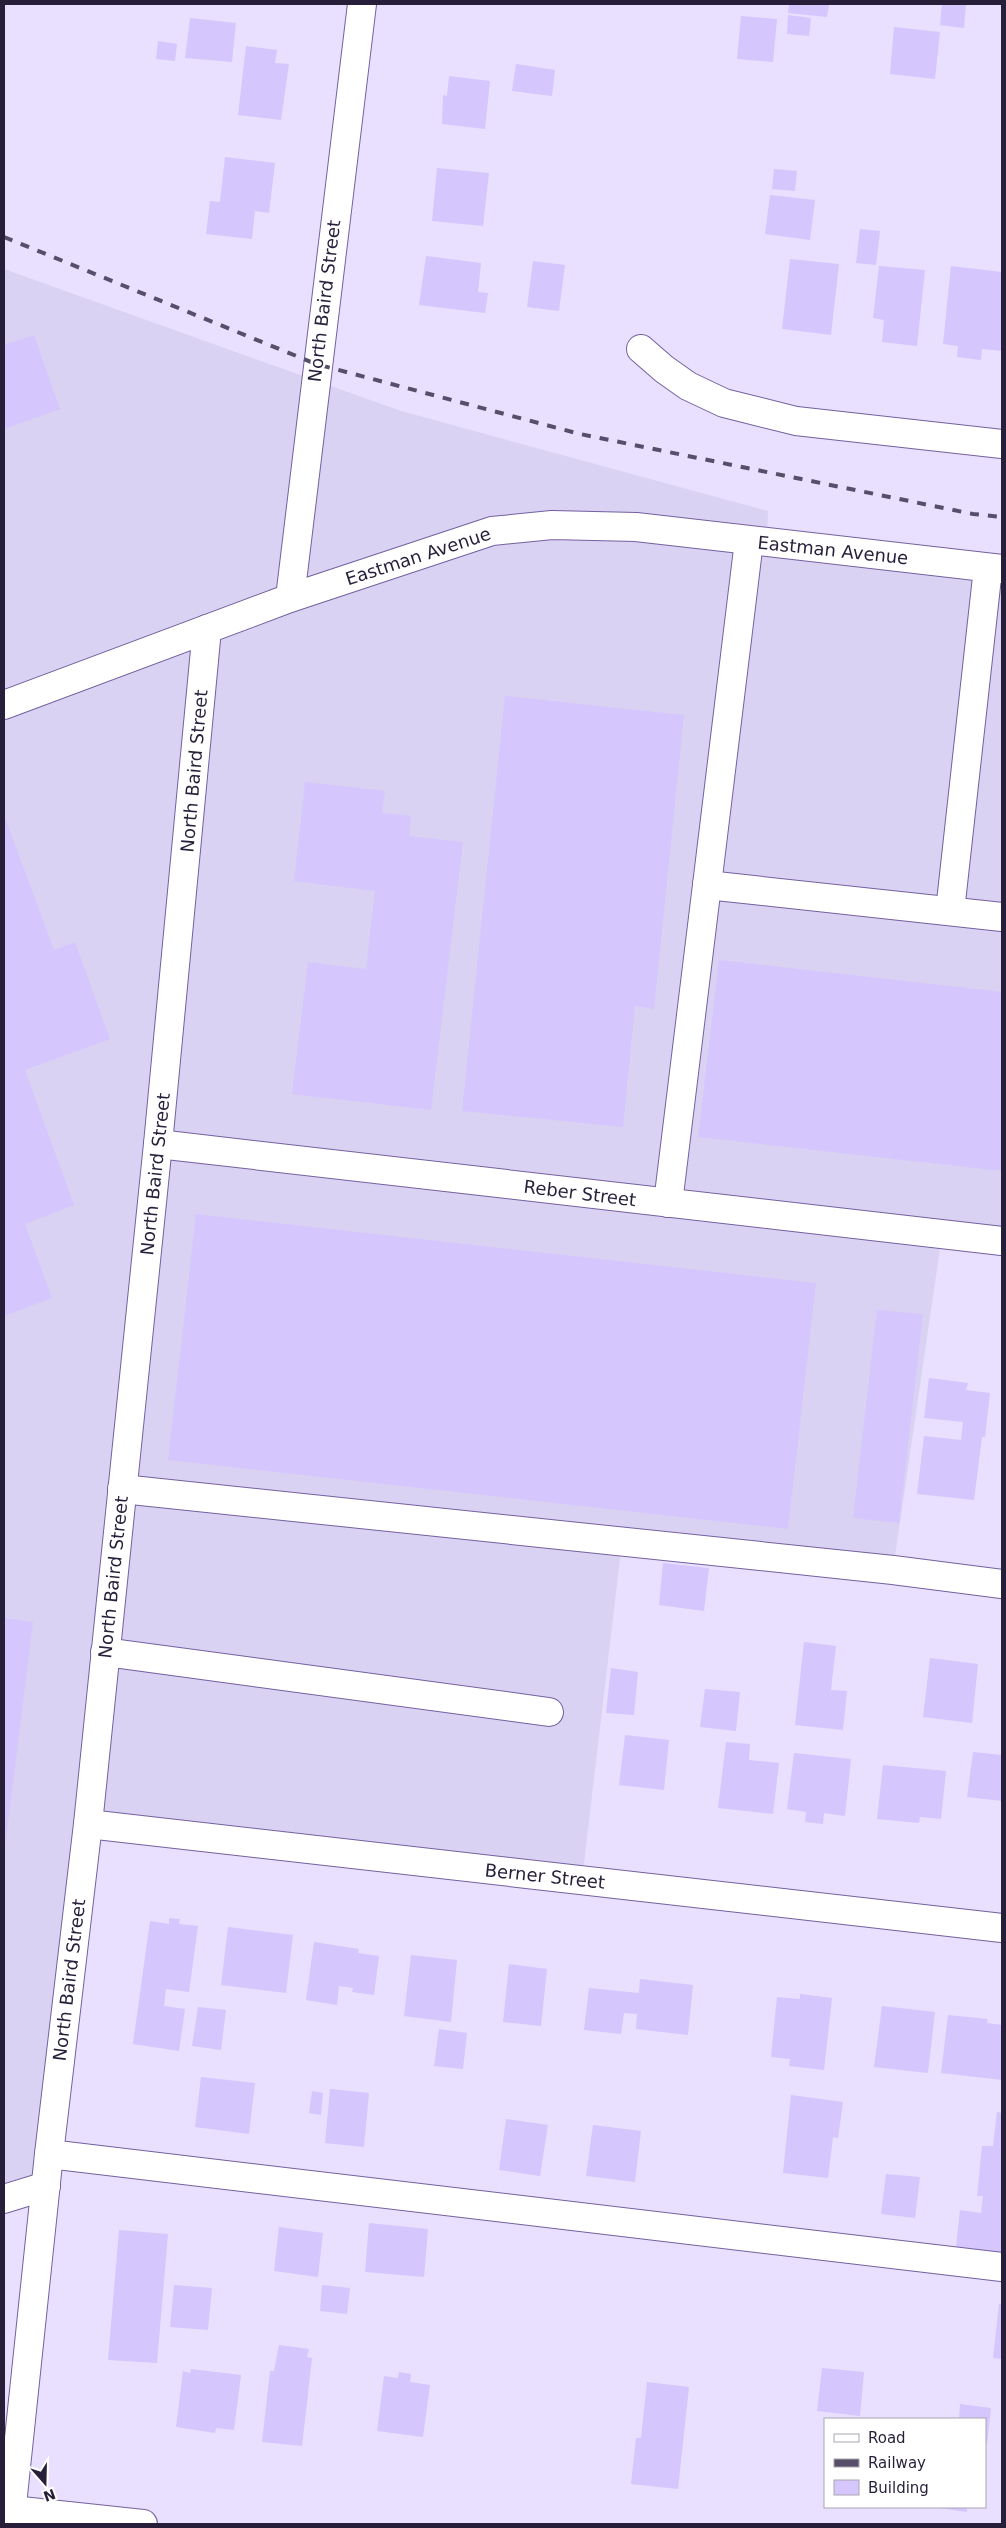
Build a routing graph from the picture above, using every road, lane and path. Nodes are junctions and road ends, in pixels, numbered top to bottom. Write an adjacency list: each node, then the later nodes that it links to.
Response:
1 (362, 4): 6 (street, North Baird Street)
2 (641, 349): 3 (street)
3 (1002, 444)
4 (749, 541): 5 (street, Eastman Avenue); 6 (street, Eastman Avenue); 9 (street)
5 (995, 569): 10 (street)
6 (290, 598): 7 (street, Eastman Avenue)
7 (207, 629): 8 (street, Eastman Avenue); 12 (street, North Baird Street)
8 (4, 705)
9 (707, 885): 10 (street); 13 (street)
10 (950, 911): 11 (street)
11 (1002, 917)
12 (158, 1144): 13 (street, Reber Street); 15 (street, North Baird Street)
13 (668, 1203): 14 (street, Reber Street)
14 (1002, 1241)
15 (122, 1489): 16 (street); 17 (street, North Baird Street)
16 (1002, 1584)
17 (105, 1652): 18 (street); 19 (street, North Baird Street)
18 (549, 1712)
19 (88, 1824): 20 (street, Berner Street); 21 (street, North Baird Street)
20 (1002, 1928)
21 (49, 2154): 22 (street, North Baird Street); 24 (street)
22 (46, 2186): 23 (street); 25 (street, North Baird Street)
23 (4, 2199)
24 (1002, 2267)
25 (8, 2518): 26 (street)
26 (142, 2524)

